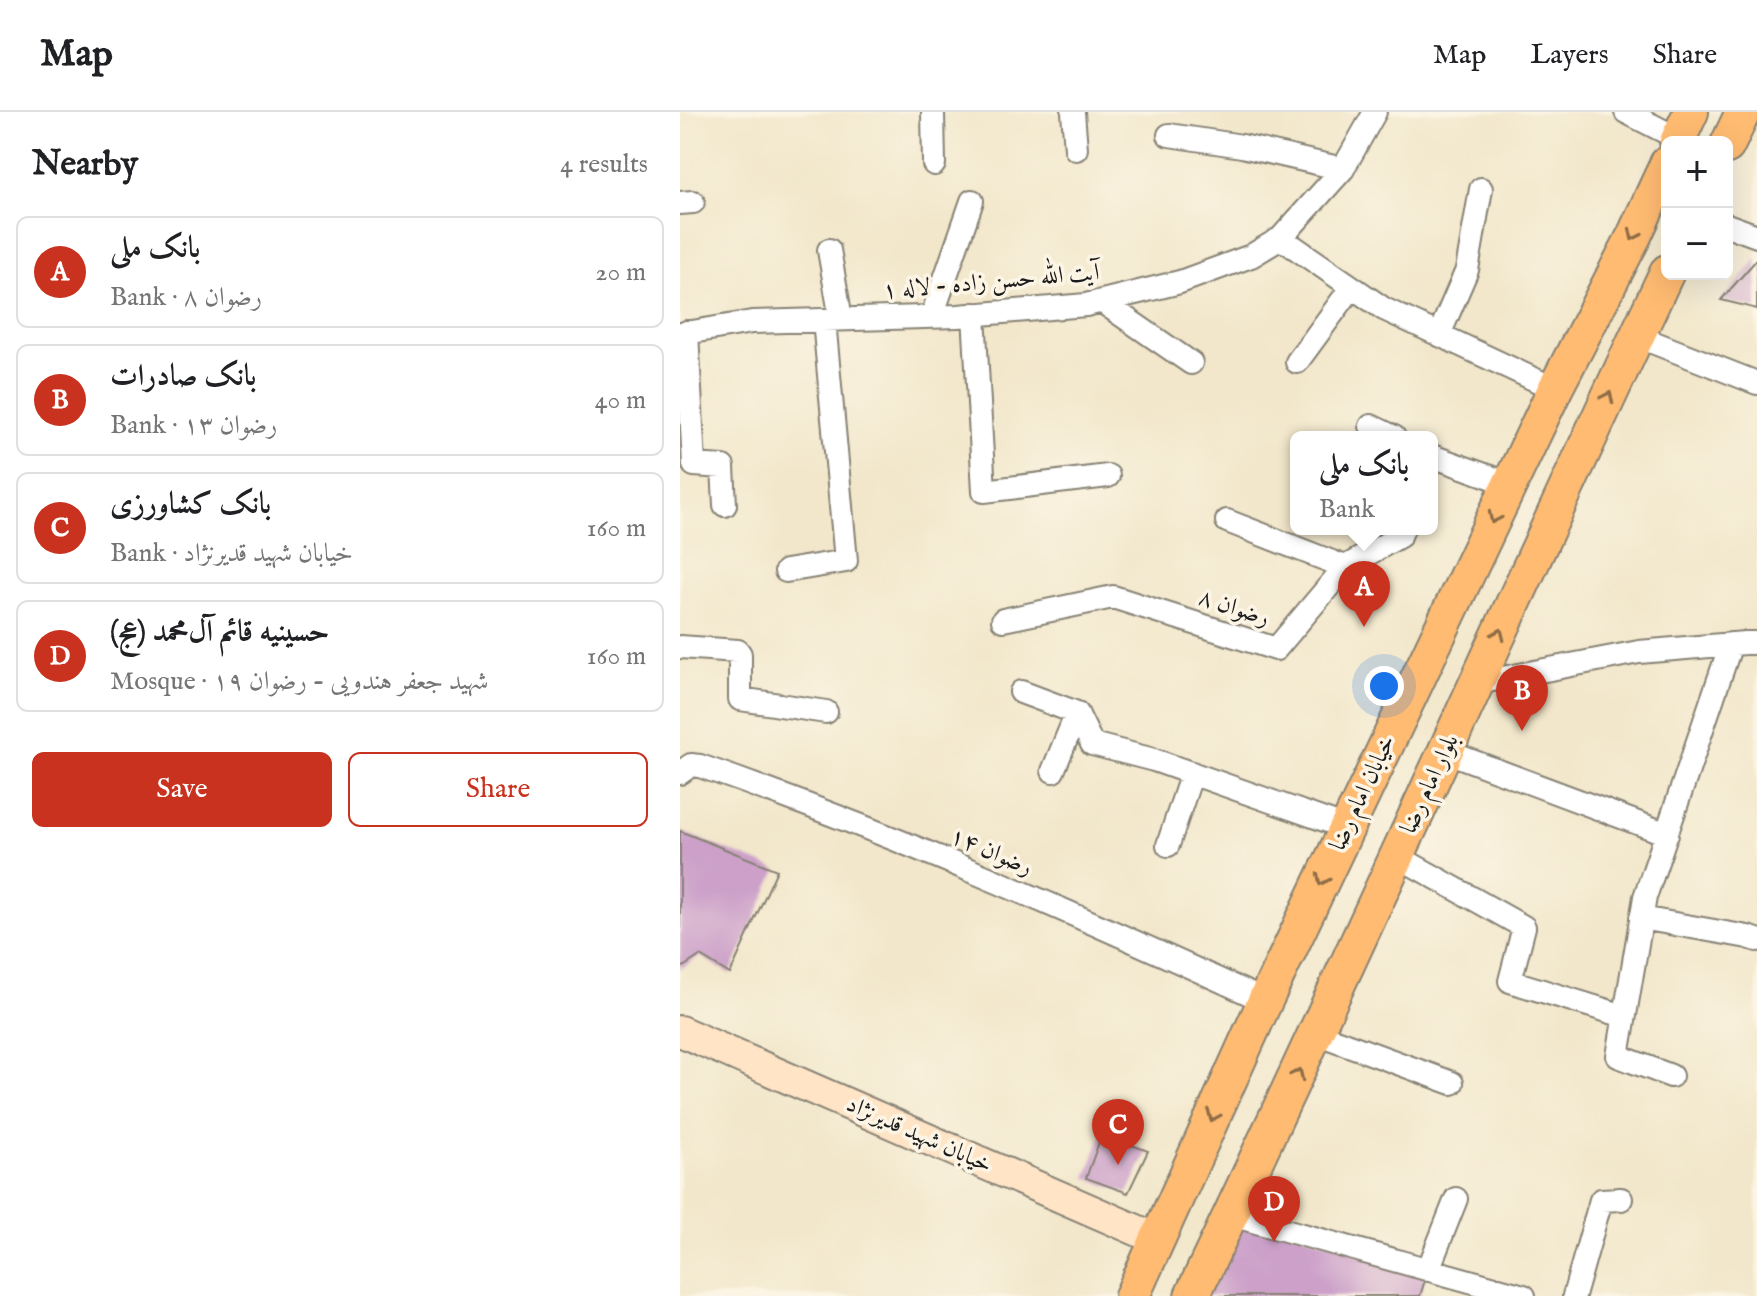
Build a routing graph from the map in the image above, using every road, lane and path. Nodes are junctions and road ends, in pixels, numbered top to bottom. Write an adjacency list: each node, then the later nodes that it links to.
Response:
1 (933, 112): 10 (street)
2 (1073, 112): 9 (street)
3 (1375, 112): 11 (street, آیت الله حسن زاده - لاله ۱)
4 (1626, 112): 7 (street)
5 (1743, 112): 8 (main road)
6 (1169, 135): 11 (street)
7 (1673, 136)
8 (1732, 136)
9 (1076, 149)
10 (934, 164)
11 (1343, 169): 17 (street, آیت الله حسن زاده - لاله ۱)
12 (1661, 178): 31 (main road, خیابان امام رضا, one-way to 31)
13 (1481, 189): 26 (street)
14 (972, 201): 23 (street)
15 (1733, 227): 16 (street)
16 (1757, 236)
17 (1281, 238): 20 (street); 21 (street, آیت الله حسن زاده - لاله ۱)
18 (829, 250): 24 (street)
19 (1663, 280): 27 (main road, بلوار امام رضا)
20 (1352, 287): 26 (street); 28 (street)
21 (1101, 301): 22 (street, آیت الله حسن زاده - لاله ۱); 29 (street)
22 (974, 314): 23 (street, آیت الله حسن زاده - لاله ۱); 35 (street)
23 (932, 316): 24 (street, آیت الله حسن زاده - لاله ۱)
24 (832, 320): 25 (street, آیت الله حسن زاده - لاله ۱); 41 (street)
25 (683, 333): 37 (street)
26 (1439, 335): 31 (street)
27 (1637, 336): 30 (street); 46 (main road, بلوار امام رضا, one-way to 27)
28 (1297, 362)
29 (1191, 363)
30 (1757, 383)
31 (1555, 389): 36 (main road, خیابان امام رضا)
32 (1371, 426): 33 (street)
33 (1381, 431)
34 (1438, 458): 36 (street)
35 (1108, 476)
36 (1510, 484): 54 (main road, خیابان امام رضا, one-way to 54)
37 (725, 505)
38 (1227, 521): 40 (street)
39 (1400, 535): 40 (street, رضوان ۸)
40 (1345, 567): 42 (street, رضوان ۸)
41 (786, 571)
42 (1003, 620)
43 (1757, 643): 44 (street)
44 (1731, 644): 46 (street); 55 (street)
45 (680, 647): 48 (street)
46 (1477, 683): 50 (main road, بلوار امام رضا)
47 (1021, 692): 49 (street)
48 (826, 712)
49 (1077, 713): 52 (street); 53 (street)
50 (1445, 751): 55 (street); 57 (main road, بلوار امام رضا)
51 (686, 769): 60 (street, رضوان ۱۴)
52 (1053, 771)
53 (1192, 773): 54 (street); 56 (street)
54 (1347, 828): 60 (main road, خیابان امام رضا, one-way to 60)
55 (1667, 834): 58 (street)
56 (1168, 845)
57 (1397, 856): 61 (street); 63 (main road, بلوار امام رضا)
58 (1641, 918): 59 (street); 61 (street)
59 (1757, 940)
60 (1265, 1001): 69 (main road, خیابان امام رضا, one-way to 69)
61 (1624, 1016): 64 (street)
62 (680, 1031): 69 (street, خيابان شهيد قديرنژاد)
63 (1316, 1033): 65 (street); 68 (main road, بلوار امام رضا, one-way to 63)
64 (1671, 1076)
65 (1452, 1083)
66 (1456, 1199): 70 (street)
67 (1621, 1199): 74 (street)
68 (1231, 1215): 70 (street); 72 (main road, بلوار امام رضا)
69 (1157, 1239): 71 (main road, خیابان امام رضا)
70 (1428, 1270): 73 (street)
71 (1132, 1296)
72 (1192, 1296)
73 (1524, 1296)
74 (1574, 1296)

